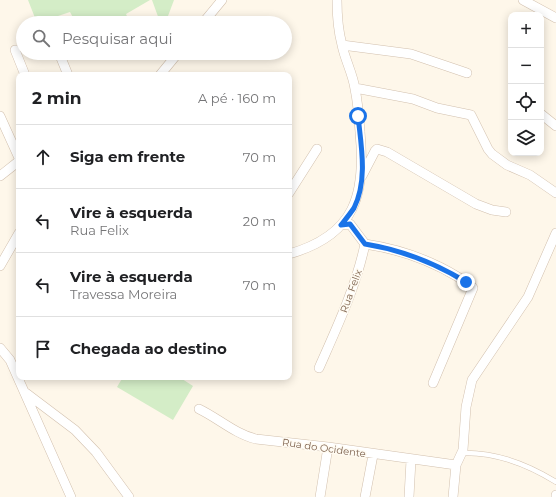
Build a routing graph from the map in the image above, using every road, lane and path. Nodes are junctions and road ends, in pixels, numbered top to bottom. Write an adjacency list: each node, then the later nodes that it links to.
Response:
1 (222, 0): 4 (street)
2 (337, 0): 6 (street)
3 (523, 0): 5 (street)
4 (209, 16)
5 (556, 18)
6 (342, 45): 13 (street); 14 (street)
7 (19, 60): 10 (street)
8 (62, 60): 11 (street)
9 (172, 60): 12 (street)
10 (25, 72)
11 (67, 72)
12 (162, 72)
13 (467, 73)
14 (355, 88): 22 (street); 24 (street)
15 (0, 116): 19 (street)
16 (544, 116): 17 (street)
17 (556, 126)
18 (317, 149): 23 (street)
19 (16, 153)
20 (16, 163): 21 (street)
21 (0, 176)
22 (362, 176): 25 (street); 26 (street)
23 (292, 188)
24 (556, 193)
25 (506, 212)
26 (341, 225): 29 (street); 30 (street)
27 (556, 232): 40 (street)
28 (16, 238): 31 (street)
29 (365, 244): 33 (street, Rua Felix); 36 (street)
30 (292, 253)
31 (0, 266)
32 (0, 348): 34 (street)
33 (319, 368)
34 (16, 374)
35 (19, 380): 37 (street)
36 (433, 383)
37 (24, 392): 45 (street); 46 (street)
38 (199, 409): 39 (street, Rua do Ocidente)
39 (328, 447): 41 (street, Rua do Ocidente); 47 (street)
40 (461, 453): 43 (street); 44 (lane)
41 (374, 454): 42 (street, Rua do Ocidente); 48 (street)
42 (411, 460): 43 (street, Rua do Ocidente); 49 (street)
43 (456, 465): 50 (street)
44 (556, 482)
45 (71, 497)
46 (129, 497)
47 (320, 497)
48 (365, 497)
49 (410, 497)
50 (453, 497)

